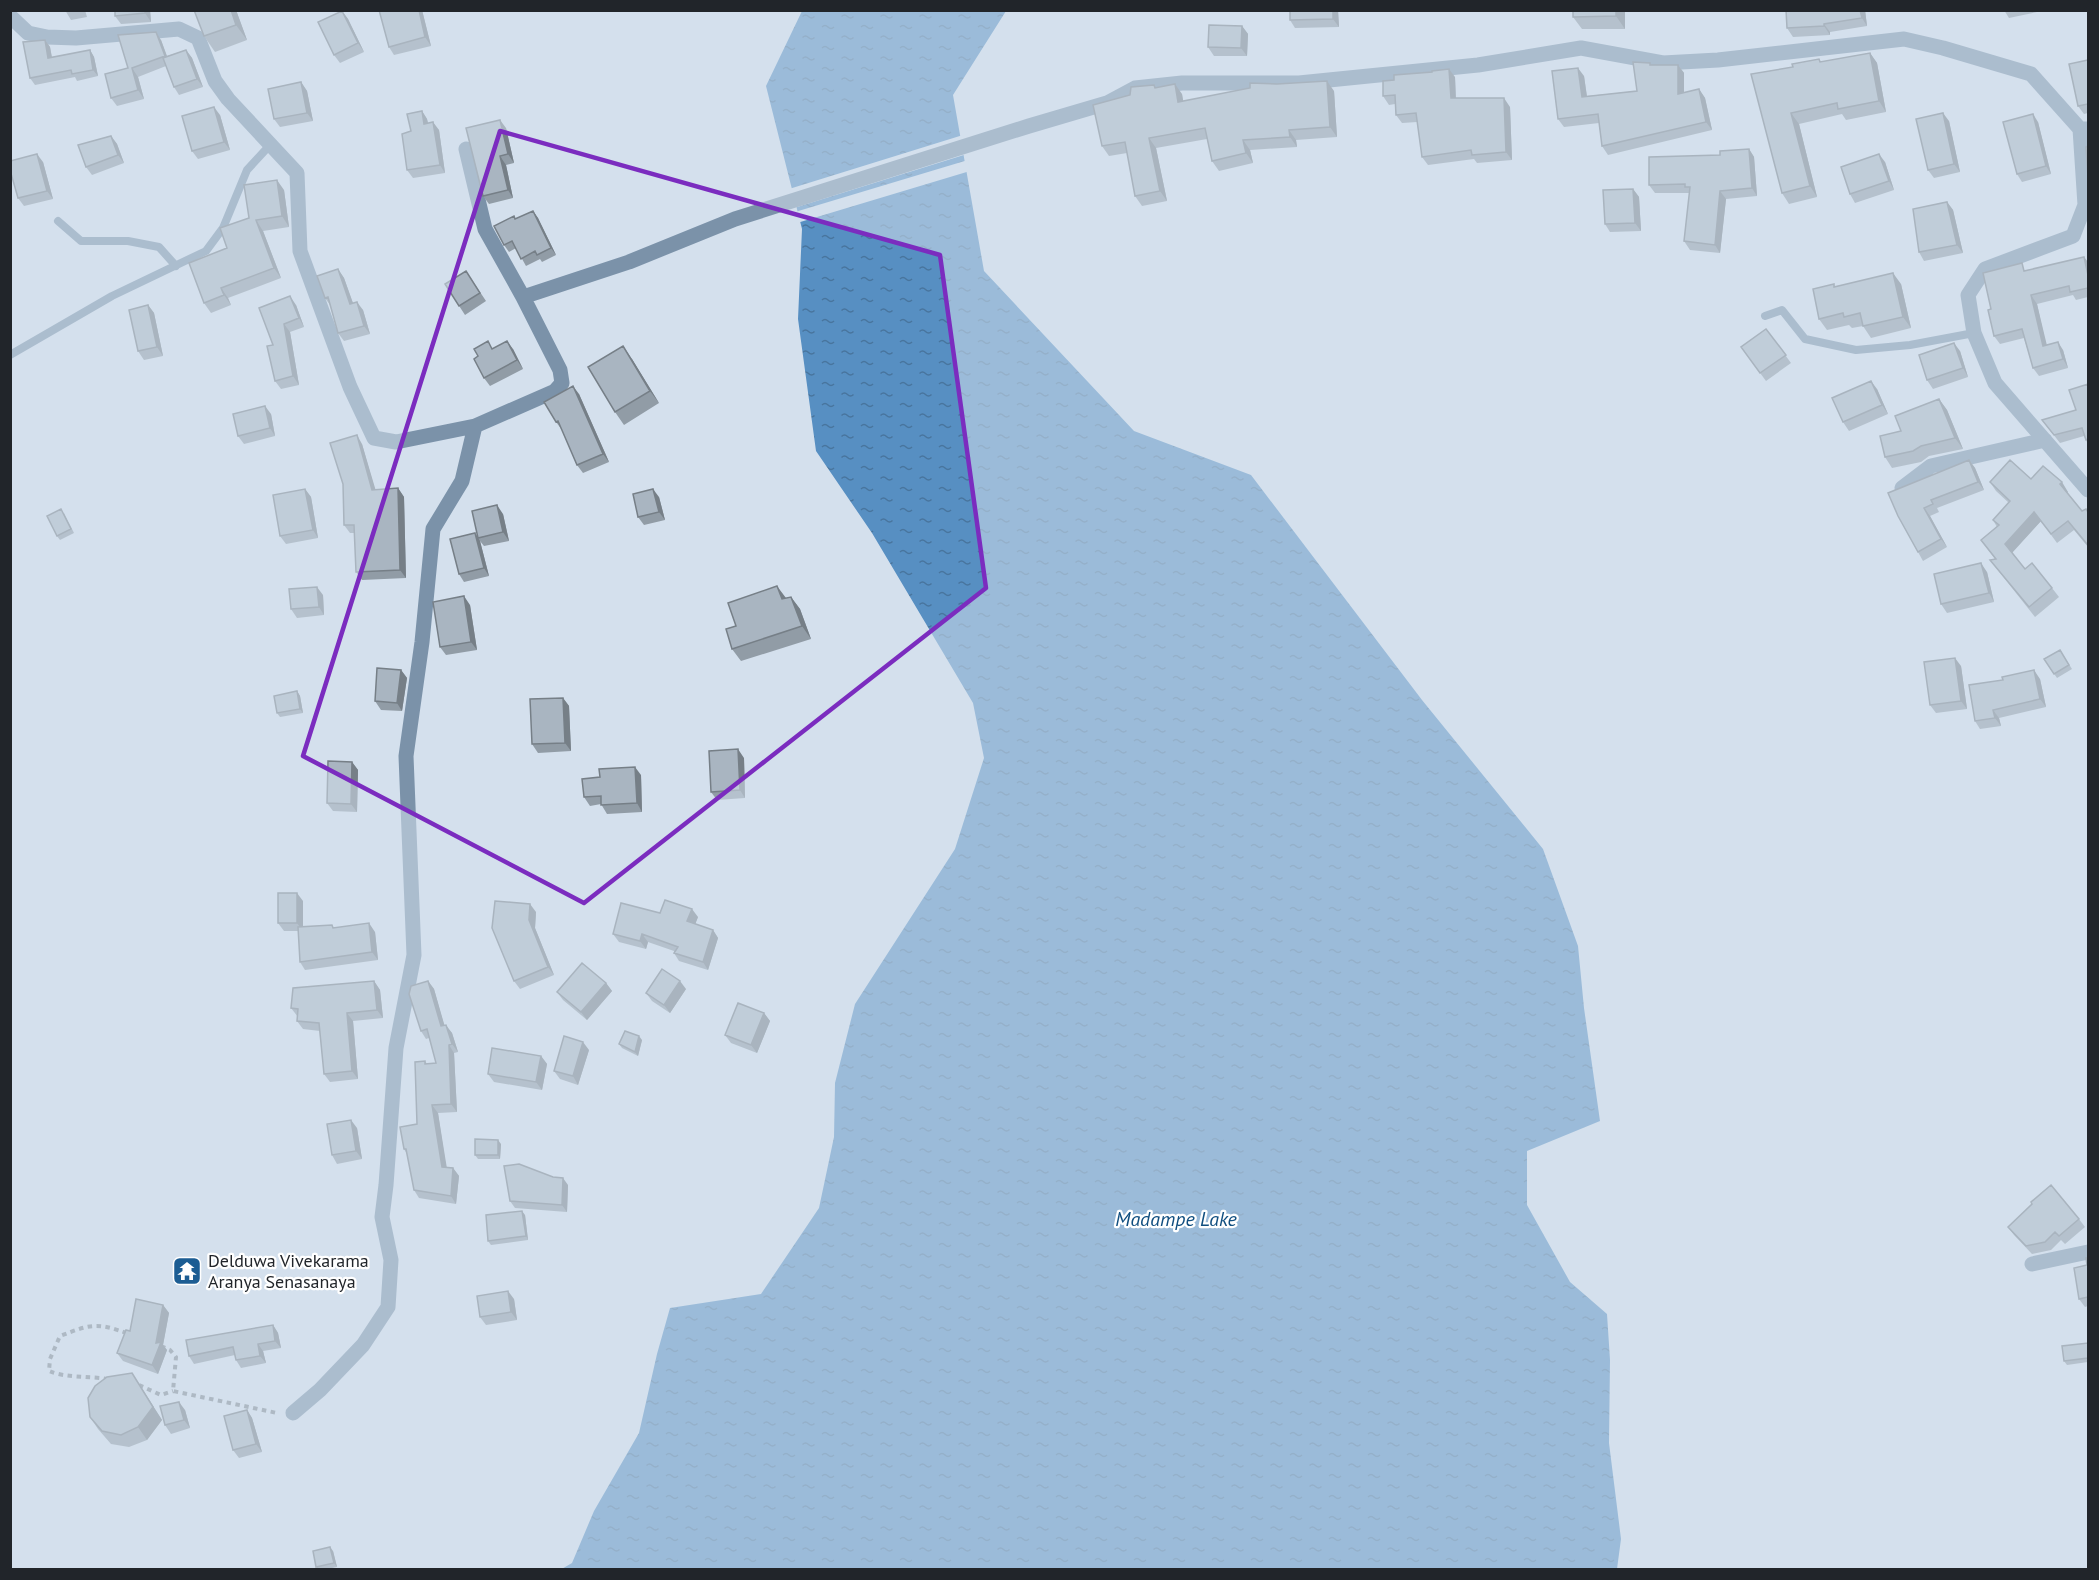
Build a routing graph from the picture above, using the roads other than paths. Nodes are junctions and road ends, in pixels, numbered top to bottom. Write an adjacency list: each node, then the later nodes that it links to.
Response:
1 (10, 16): 3 (street)
2 (2084, 129): 7 (street); 9 (street)
3 (270, 145): 6 (lane); 11 (street)
4 (466, 149): 7 (street)
5 (58, 221): 6 (lane)
6 (176, 266): 10 (lane)
7 (523, 297): 11 (street)
8 (1765, 316): 9 (lane)
9 (1974, 333): 12 (street)
10 (10, 355)
11 (475, 426): 17 (street)
12 (2045, 440): 13 (street); 14 (street)
13 (1902, 488)
14 (2088, 490)
15 (2088, 1252): 16 (street)
16 (2032, 1264)
17 (293, 1413)

